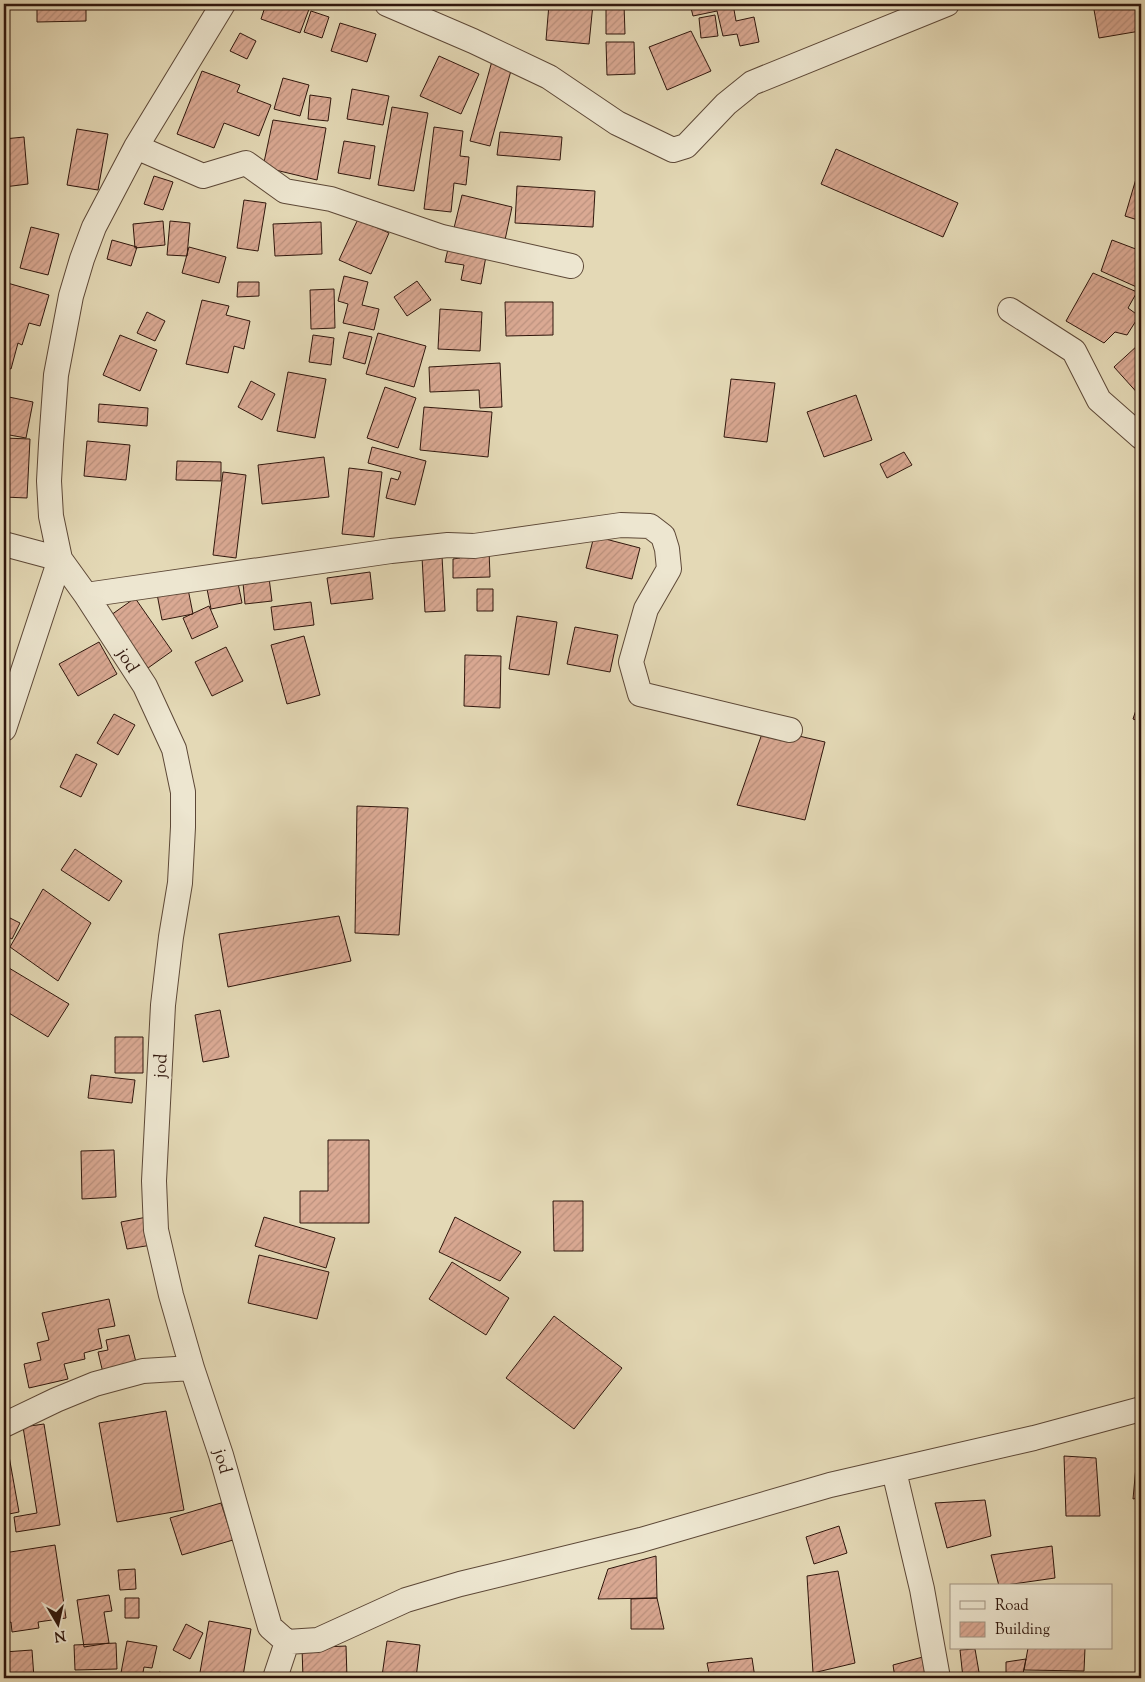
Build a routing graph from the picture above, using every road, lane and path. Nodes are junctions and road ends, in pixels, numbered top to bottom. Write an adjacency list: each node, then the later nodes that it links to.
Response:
1 (223, 4): 4 (street)
2 (387, 4): 3 (street)
3 (947, 4)
4 (136, 147): 5 (street); 9 (street)
5 (571, 266)
6 (1010, 310): 7 (street)
7 (1141, 437)
8 (4, 544): 9 (street)
9 (60, 559): 10 (street, jod); 11 (street)
10 (86, 595): 12 (street); 13 (street, jod)
11 (4, 729)
12 (790, 730)
13 (192, 1368): 15 (street); 17 (street, jod)
14 (1141, 1409): 16 (street)
15 (4, 1425)
16 (894, 1471): 17 (street); 19 (street)
17 (287, 1642): 18 (street)
18 (275, 1678)
19 (938, 1678)

